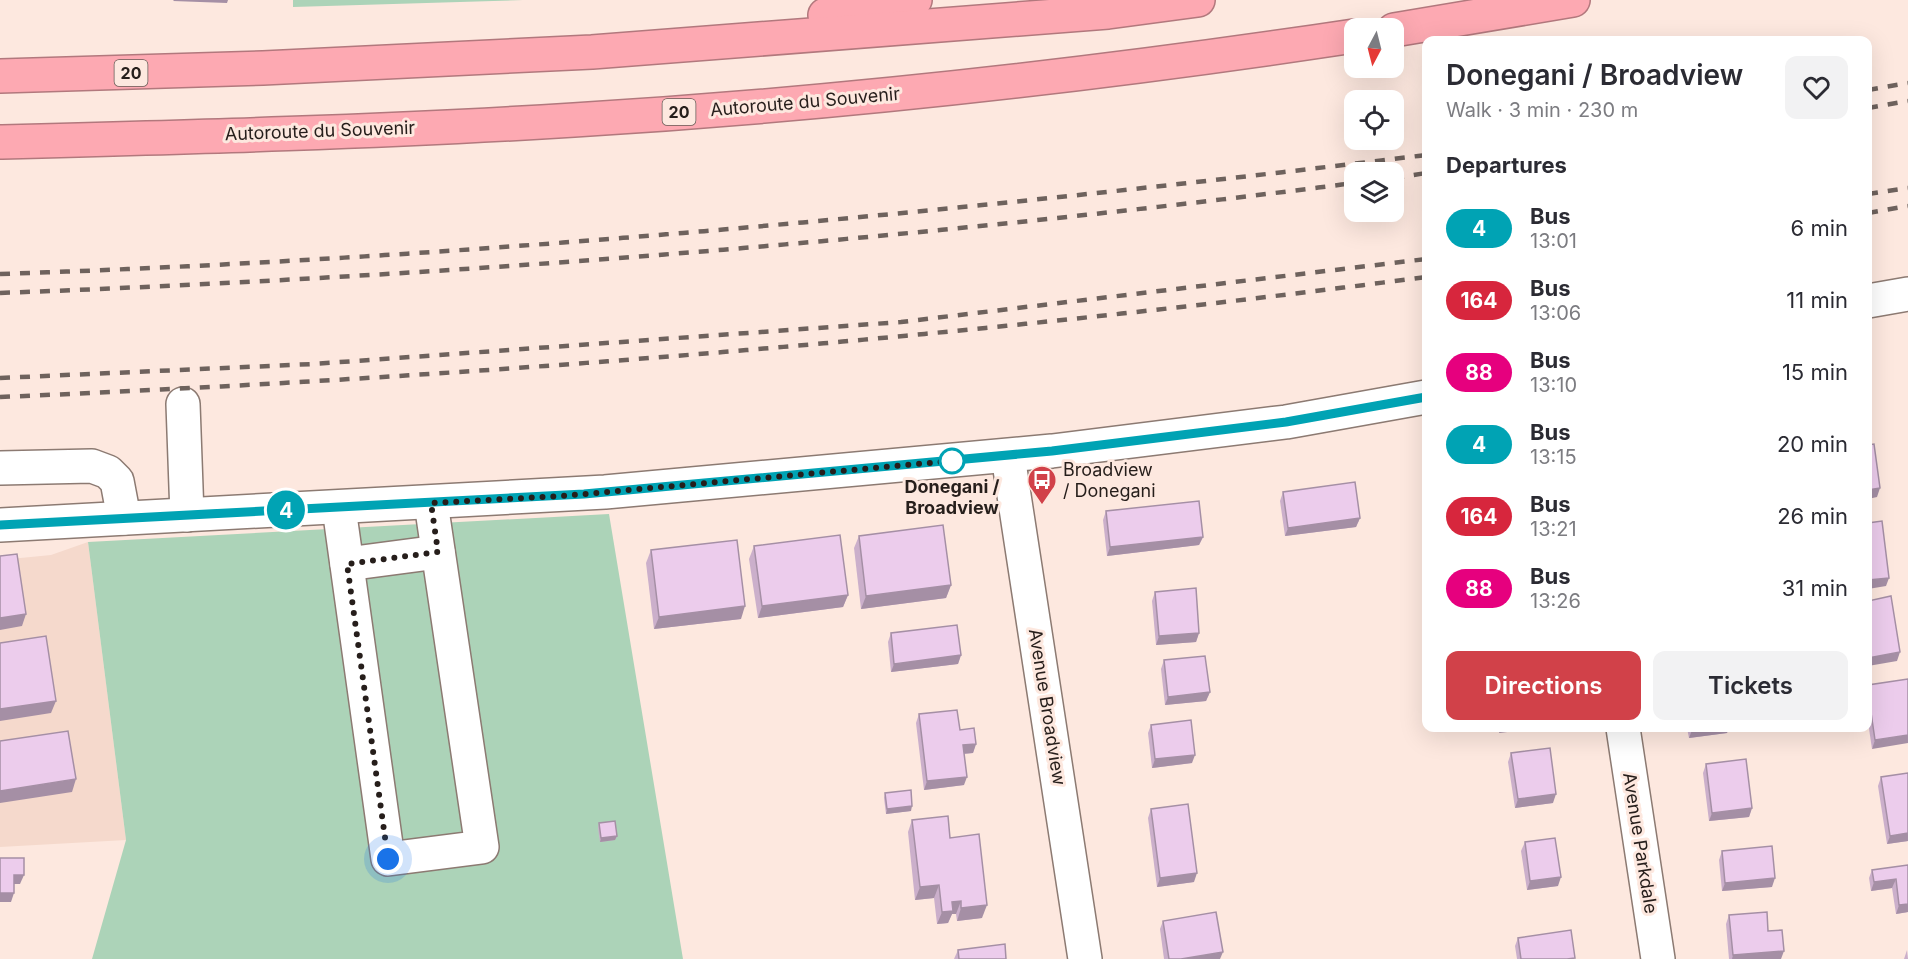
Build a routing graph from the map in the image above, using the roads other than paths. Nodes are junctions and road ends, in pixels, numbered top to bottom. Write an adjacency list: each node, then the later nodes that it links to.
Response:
1 (915, 0): 6 (highway)
2 (1198, 0): 6 (highway, 20)
3 (1573, 0): 4 (highway)
4 (1404, 28)
5 (1344, 37): 8 (highway, Autoroute du Souvenir / 20)
6 (592, 52): 7 (highway, 20)
7 (0, 76)
8 (0, 142)
9 (1908, 294): 10 (street)
10 (1872, 300)
11 (1422, 398): 13 (street)
12 (183, 405): 17 (street)
13 (1008, 456): 15 (street); 23 (street, Avenue Broadview)
14 (0, 468): 18 (street)
15 (431, 503): 16 (street); 20 (street)
16 (339, 508): 17 (street); 21 (street)
17 (187, 515): 18 (street)
18 (124, 518): 19 (street)
19 (0, 525)
20 (438, 552): 21 (street); 21 (street)
21 (347, 564)
22 (1624, 732): 24 (street, Avenue Parkdale)
23 (1085, 959)
24 (1658, 959)

